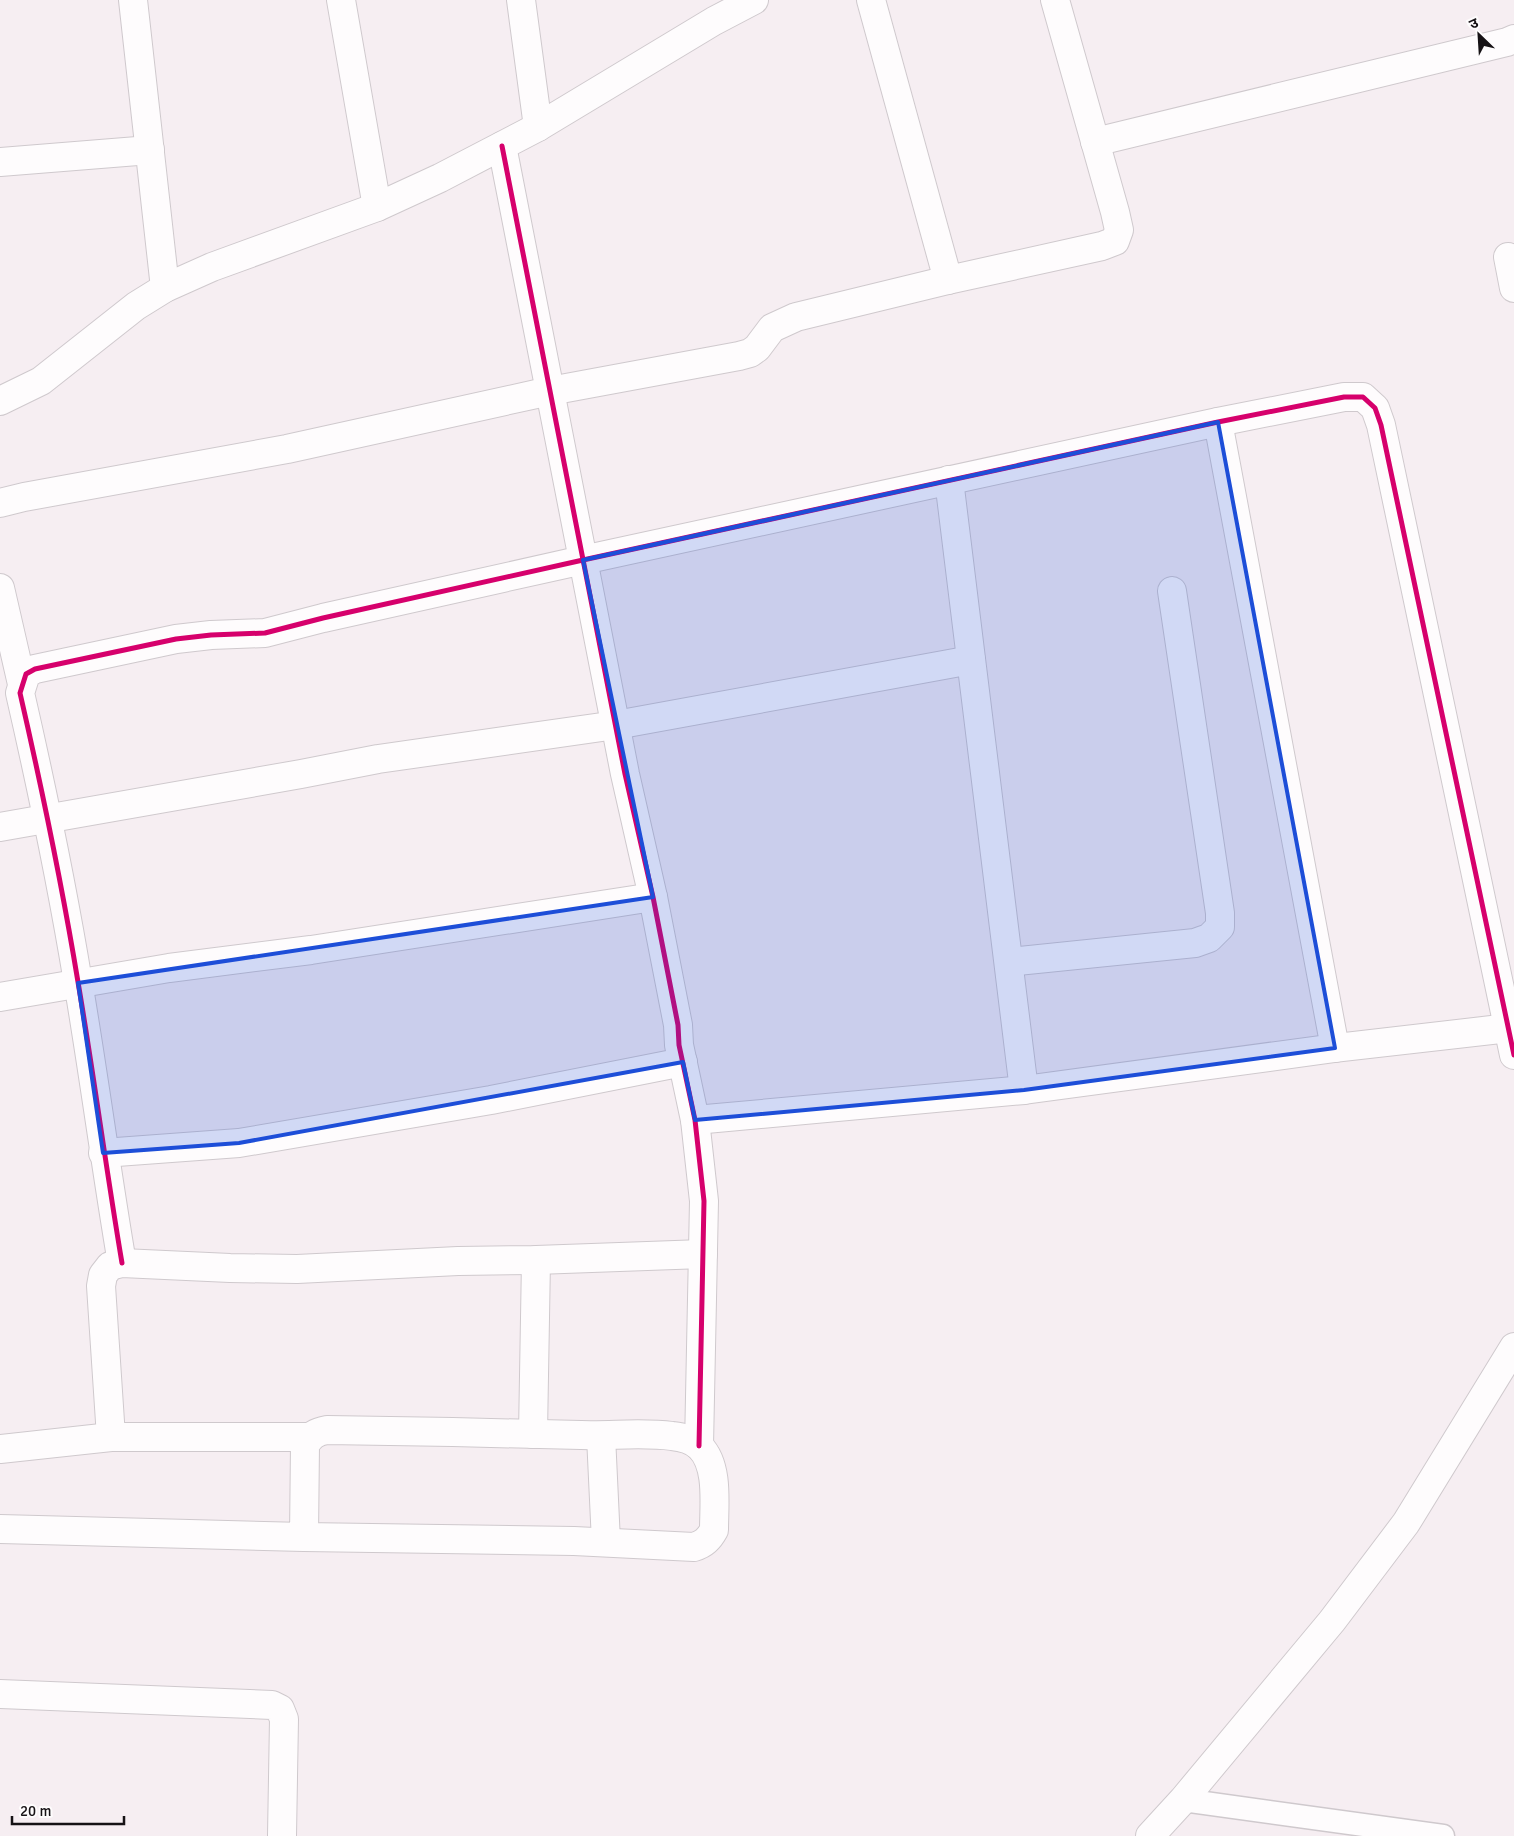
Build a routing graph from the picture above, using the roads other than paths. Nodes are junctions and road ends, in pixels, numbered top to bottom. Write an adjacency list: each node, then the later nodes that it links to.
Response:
1 (133, 0): 12 (street)
2 (341, 0): 14 (street)
3 (521, 0): 9 (street)
4 (754, 0): 7 (street)
5 (871, 0): 16 (street)
6 (1055, 0): 10 (street)
7 (712, 11): 9 (street)
8 (1514, 39): 10 (street)
9 (538, 127): 11 (street)
10 (1095, 142): 16 (street)
11 (502, 146): 14 (street); 19 (street)
12 (150, 150): 13 (street); 17 (street)
13 (0, 162)
14 (377, 207): 17 (street)
15 (1508, 257): 18 (street)
16 (948, 280): 19 (street)
17 (165, 288): 20 (street)
18 (1514, 288)
19 (550, 391): 23 (street); 24 (street)
20 (0, 401)
21 (1218, 422): 22 (street); 36 (street); 37 (street)
22 (949, 480): 24 (street); 27 (street)
23 (0, 504)
24 (583, 560): 28 (street); 29 (street)
25 (0, 588): 28 (street)
26 (1172, 591): 33 (street)
27 (971, 660): 29 (street); 33 (street)
28 (22, 684): 30 (street)
29 (616, 725): 30 (street); 32 (street)
30 (48, 818): 31 (street); 34 (street)
31 (0, 827)
32 (653, 897): 34 (street); 39 (street)
33 (1009, 962): 40 (street)
34 (78, 982): 35 (street); 42 (street)
35 (0, 997)
36 (1509, 1028): 37 (street); 38 (street)
37 (1335, 1048): 40 (street)
38 (1514, 1055)
39 (683, 1062): 41 (street); 42 (street)
40 (1024, 1090): 41 (street)
41 (696, 1120): 43 (street)
42 (103, 1153): 45 (street)
43 (703, 1254): 44 (street); 51 (street)
44 (536, 1260): 45 (street); 47 (street)
45 (122, 1263): 50 (street)
46 (1514, 1347): 57 (street)
47 (534, 1434): 48 (street); 49 (street)
48 (601, 1436): 51 (street); 55 (street)
49 (310, 1437): 50 (street); 54 (street)
50 (111, 1438): 52 (street)
51 (699, 1446): 55 (street)
52 (0, 1449)
53 (0, 1529): 54 (street)
54 (304, 1537): 55 (street)
55 (606, 1542)
56 (0, 1694): 58 (street)
57 (1183, 1800): 59 (street); 60 (lane)
58 (282, 1836)
59 (1150, 1836)
60 (1443, 1836)

